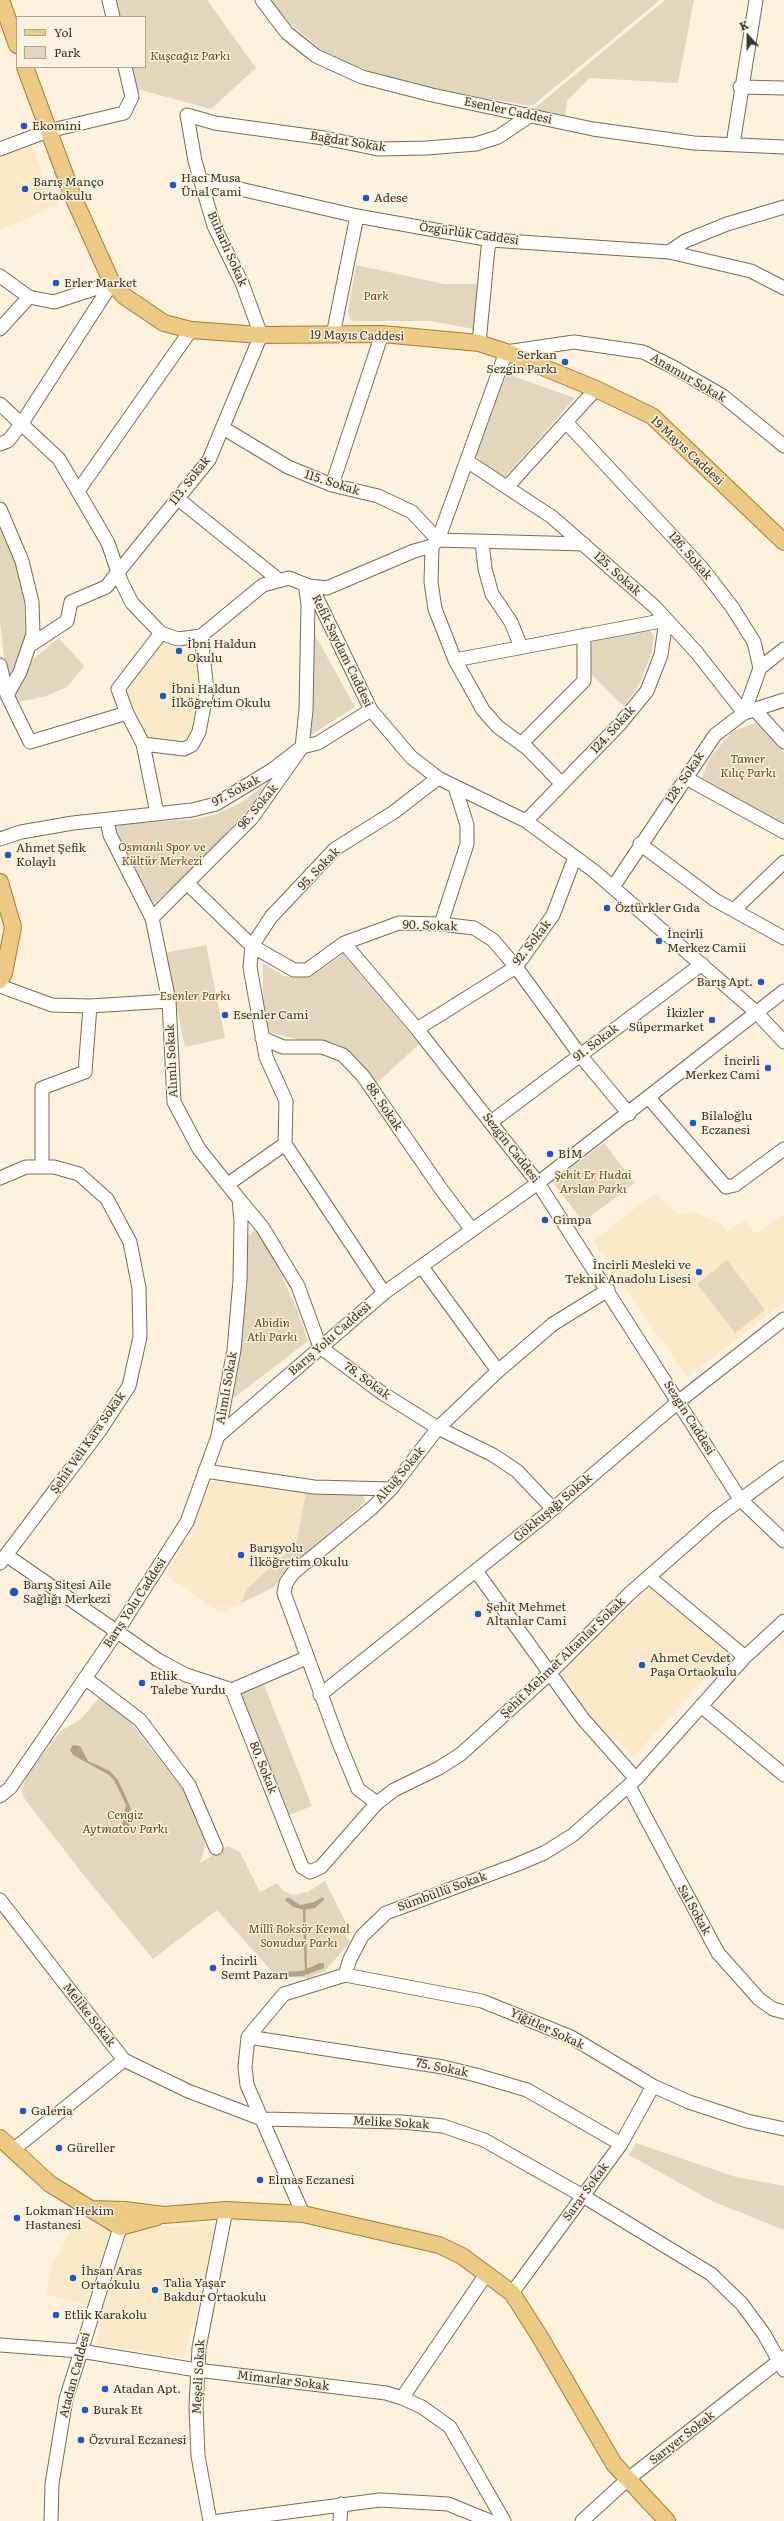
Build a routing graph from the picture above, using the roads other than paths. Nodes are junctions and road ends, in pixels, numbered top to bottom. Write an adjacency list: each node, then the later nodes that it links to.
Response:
1 (1, 0): 6 (main road)
2 (109, 0): 5 (street)
3 (262, 0): 12 (street, Esenler Caddesi)
4 (756, 0): 9 (street)
5 (113, 16)
6 (16, 43)
7 (25, 68): 13 (main road, 19 Mayıs Caddesi)
8 (125, 68): 13 (street)
9 (740, 87): 10 (street); 14 (street)
10 (784, 88)
11 (188, 115): 12 (street, Bağdat Sokak); 17 (street, Buharlı Sokak)
12 (528, 116): 14 (street, Esenler Caddesi)
13 (48, 131): 16 (street); 23 (main road, 19 Mayıs Caddesi)
14 (733, 144): 15 (street, Esenler Caddesi)
15 (784, 147)
16 (0, 149)
17 (200, 180): 19 (street, Özgürlük Caddesi); 29 (street, Buharlı Sokak)
18 (784, 207): 21 (street)
19 (357, 216): 20 (street, Özgürlük Caddesi); 30 (street)
20 (491, 240): 21 (street, Özgürlük Caddesi); 31 (street)
21 (669, 252): 24 (street, Özgürlük Caddesi)
22 (0, 276): 25 (street)
23 (112, 283): 25 (street); 27 (main road, 19 Mayıs Caddesi); 36 (street)
24 (784, 288)
25 (30, 297): 26 (street)
26 (0, 329)
27 (191, 330): 29 (main road, 19 Mayıs Caddesi); 43 (street)
28 (382, 334): 30 (main road, 19 Mayıs Caddesi); 31 (main road, 19 Mayıs Caddesi); 41 (street)
29 (261, 335): 30 (main road, 19 Mayıs Caddesi); 37 (street, 113. Sokak)
30 (332, 335)
31 (479, 343): 32 (main road, 19 Mayıs Caddesi)
32 (506, 352): 33 (main road, 19 Mayıs Caddesi); 39 (street, Anamur Sokak); 40 (street)
33 (596, 389): 35 (street); 47 (main road, 19 Mayıs Caddesi)
34 (0, 404): 36 (street)
35 (566, 422): 42 (street); 62 (street, 126. Sokak)
36 (22, 423): 38 (street); 43 (street)
37 (223, 428): 41 (street, 115. Sokak); 44 (street, 113. Sokak)
38 (0, 444)
39 (784, 446)
40 (467, 461): 42 (street, 125. Sokak); 48 (street)
41 (332, 485): 48 (street, 115. Sokak)
42 (507, 487): 49 (street, 125. Sokak)
43 (78, 491): 50 (street)
44 (177, 498): 50 (street, 113. Sokak); 51 (street)
45 (0, 509): 57 (street)
46 (482, 542): 48 (street); 49 (street); 58 (street)
47 (784, 542)
48 (435, 543): 52 (street); 60 (street)
49 (584, 544): 53 (street, 125. Sokak)
50 (118, 570): 54 (street); 57 (street, 113. Sokak)
51 (279, 580): 52 (street, Refik Saydam Caddesi); 56 (street, Refik Saydam Caddesi)
52 (309, 586): 65 (street, Refik Saydam Caddesi); 71 (street)
53 (666, 620): 55 (street); 66 (street, 125. Sokak); 74 (street, 124. Sokak)
54 (161, 633): 56 (street); 67 (street)
55 (584, 635): 58 (street); 70 (street)
56 (201, 636): 69 (street)
57 (29, 646): 63 (street)
58 (521, 647): 60 (street)
59 (784, 649): 62 (street)
60 (456, 660): 70 (street)
61 (0, 665): 63 (street)
62 (760, 668): 66 (street)
63 (7, 694): 67 (street)
64 (784, 700): 66 (street, 128. Sokak)
65 (371, 710): 71 (street); 72 (street, Refik Saydam Caddesi)
66 (749, 712): 68 (street, 125. Sokak); 73 (street, 128. Sokak)
67 (127, 713): 69 (street)
68 (784, 742)
69 (143, 744): 76 (street)
70 (521, 744): 74 (street)
71 (302, 747): 76 (street, 97. Sokak); 85 (street, 96. Sokak)
72 (438, 778): 75 (street, Refik Saydam Caddesi); 92 (street, 95. Sokak)
73 (686, 778): 79 (street); 81 (street, 128. Sokak)
74 (562, 784): 78 (street, 124. Sokak)
75 (455, 787): 78 (street, Refik Saydam Caddesi); 89 (street)
76 (157, 813): 77 (street, 97. Sokak)
77 (107, 821): 80 (street, 97. Sokak); 88 (street, Alımlı Sokak)
78 (526, 821): 82 (street, Refik Saydam Caddesi)
79 (784, 832)
80 (0, 839)
81 (640, 844): 86 (street, 128. Sokak); 87 (street)
82 (575, 857): 86 (street, Refik Saydam Caddesi); 94 (street, 92. Sokak)
83 (784, 862): 87 (street)
84 (0, 882): 95 (main road)
85 (187, 883): 88 (street, 96. Sokak); 92 (street, 90. Sokak)
86 (613, 887): 93 (street, Refik Saydam Caddesi)
87 (734, 910): 90 (street)
88 (152, 918): 98 (street, Alımlı Sokak)
89 (441, 924): 91 (street, 90. Sokak); 94 (street, 90. Sokak)
90 (784, 938)
91 (344, 943): 92 (street, 90. Sokak); 101 (street, Sezgin Caddesi)
92 (252, 946): 102 (street)
93 (702, 964): 100 (street, Refik Saydam Caddesi); 104 (street, 91. Sokak)
94 (516, 967): 101 (street, 92. Sokak); 104 (street, 90. Sokak)
95 (0, 980)
96 (0, 986): 99 (street)
97 (784, 991): 100 (street, Barış Yolu Caddesi)
98 (169, 1001): 99 (street); 113 (street, Alımlı Sokak)
99 (90, 1006): 110 (street)
100 (757, 1013): 103 (street, Refik Saydam Caddesi); 105 (street, Barış Yolu Caddesi)
101 (417, 1029): 107 (street, Sezgin Caddesi)
102 (262, 1038): 108 (street); 115 (street, 88. Sokak)
103 (784, 1042)
104 (580, 1055): 106 (street, 90. Sokak); 107 (street, 91. Sokak)
105 (649, 1098): 106 (street, Barış Yolu Caddesi); 109 (street)
106 (629, 1114): 112 (street, Barış Yolu Caddesi)
107 (491, 1122): 112 (street, Sezgin Caddesi)
108 (285, 1144): 113 (street); 118 (street)
109 (784, 1149)
110 (42, 1167): 111 (street, Şehit Veli Kara Sokak); 131 (street, Şehit Veli Kara Sokak)
111 (0, 1178)
112 (538, 1183): 115 (street, Barış Yolu Caddesi); 117 (street, Sezgin Caddesi)
113 (228, 1184): 114 (street, Alımlı Sokak)
114 (239, 1199): 120 (street); 124 (street, Alımlı Sokak)
115 (472, 1230): 116 (street, Barış Yolu Caddesi)
116 (422, 1267): 118 (street, Barış Yolu Caddesi); 121 (street)
117 (608, 1290): 121 (street, Altuğ Sokak); 122 (street, Sezgin Caddesi)
118 (384, 1293): 120 (street, Barış Yolu Caddesi)
119 (784, 1319): 122 (street, Gökkuşağı Sokak)
120 (320, 1346): 123 (street, 78. Sokak); 124 (street, Barış Yolu Caddesi)
121 (498, 1371): 123 (street, Altuğ Sokak)
122 (678, 1402): 128 (street, Sezgin Caddesi); 129 (street, Gökkuşağı Sokak)
123 (438, 1428): 127 (street, Altuğ Sokak); 129 (street, 78. Sokak)
124 (218, 1436): 126 (street, Barış Yolu Caddesi)
125 (784, 1468): 128 (street, Şehit Mehmet Altanlar Sokak)
126 (206, 1471): 127 (street); 135 (street, Barış Yolu Caddesi)
127 (391, 1489): 136 (street, Altuğ Sokak)
128 (740, 1499): 130 (street, Sezgin Caddesi); 133 (street, Şehit Mehmet Altanlar Sokak)
129 (553, 1510): 132 (street, Gökkuşağı Sokak)
130 (784, 1541)
131 (3, 1559): 135 (street)
132 (476, 1571): 138 (street, Sal Sokak); 141 (street, Gökkuşağı Sokak)
133 (649, 1577): 137 (street); 138 (street, Şehit Mehmet Altanlar Sokak)
134 (784, 1621): 137 (street, Sümbüllü Sokak)
135 (116, 1633): 139 (street, Barış Yolu Caddesi); 140 (street)
136 (306, 1658): 140 (street); 141 (street, Altuğ Sokak)
137 (745, 1658): 142 (street, Sümbüllü Sokak)
138 (548, 1675): 144 (street, Sal Sokak); 146 (street, Şehit Mehmet Altanlar Sokak)
139 (85, 1678): 145 (street, Barış Yolu Caddesi); 147 (street)
140 (232, 1690): 146 (street, 80. Sokak)
141 (320, 1695): 146 (street, Altuğ Sokak)
142 (701, 1706): 143 (street); 144 (street, Sümbüllü Sokak)
143 (784, 1775)
144 (633, 1782): 149 (street, Sümbüllü Sokak); 150 (street, Sal Sokak)
145 (0, 1796)
146 (377, 1803)
147 (216, 1848)
148 (0, 1900): 152 (street, Melike Sokak)
149 (345, 1975): 151 (street); 153 (street, Yiğitler Sokak)
150 (784, 2012)
151 (248, 2037): 154 (street); 157 (street, 75. Sokak)
152 (124, 2060): 154 (street, Melike Sokak); 158 (street)
153 (654, 2086): 155 (street, Yiğitler Sokak); 157 (street, Sarar Sokak)
154 (262, 2119): 159 (street, Melike Sokak); 163 (street)
155 (784, 2129)
156 (0, 2138): 158 (main road)
157 (621, 2144): 159 (street, Sarar Sokak)
158 (13, 2150): 160 (main road)
159 (583, 2196): 167 (street, Sarar Sokak); 170 (street, Melike Sokak)
160 (92, 2209): 161 (main road); 165 (main road)
161 (124, 2210): 164 (main road); 165 (street, Atadan Caddesi)
162 (226, 2210): 163 (main road); 164 (main road); 171 (street, Meşeli Sokak)
163 (303, 2214): 166 (main road)
164 (164, 2215): 165 (main road)
165 (120, 2227): 169 (street, Atadan Caddesi)
166 (487, 2273): 167 (main road); 172 (street)
167 (512, 2293): 173 (main road)
168 (0, 2345): 169 (street, Mimarlar Sokak)
169 (80, 2351): 171 (street, Mimarlar Sokak); 175 (street, Atadan Caddesi)
170 (782, 2362): 173 (street, Sarıyer Sokak)
171 (198, 2370): 172 (street, Mimarlar Sokak); 176 (street, Meşeli Sokak)
172 (402, 2398): 180 (street, Mimarlar Sokak)
173 (628, 2480): 181 (street, Sarıyer Sokak); 182 (main road)
174 (341, 2504): 177 (street); 178 (street); 179 (street)
175 (51, 2521)
176 (210, 2521)
177 (219, 2521)
178 (340, 2521)
179 (490, 2521)
180 (504, 2521)
181 (582, 2521)
182 (667, 2521)

